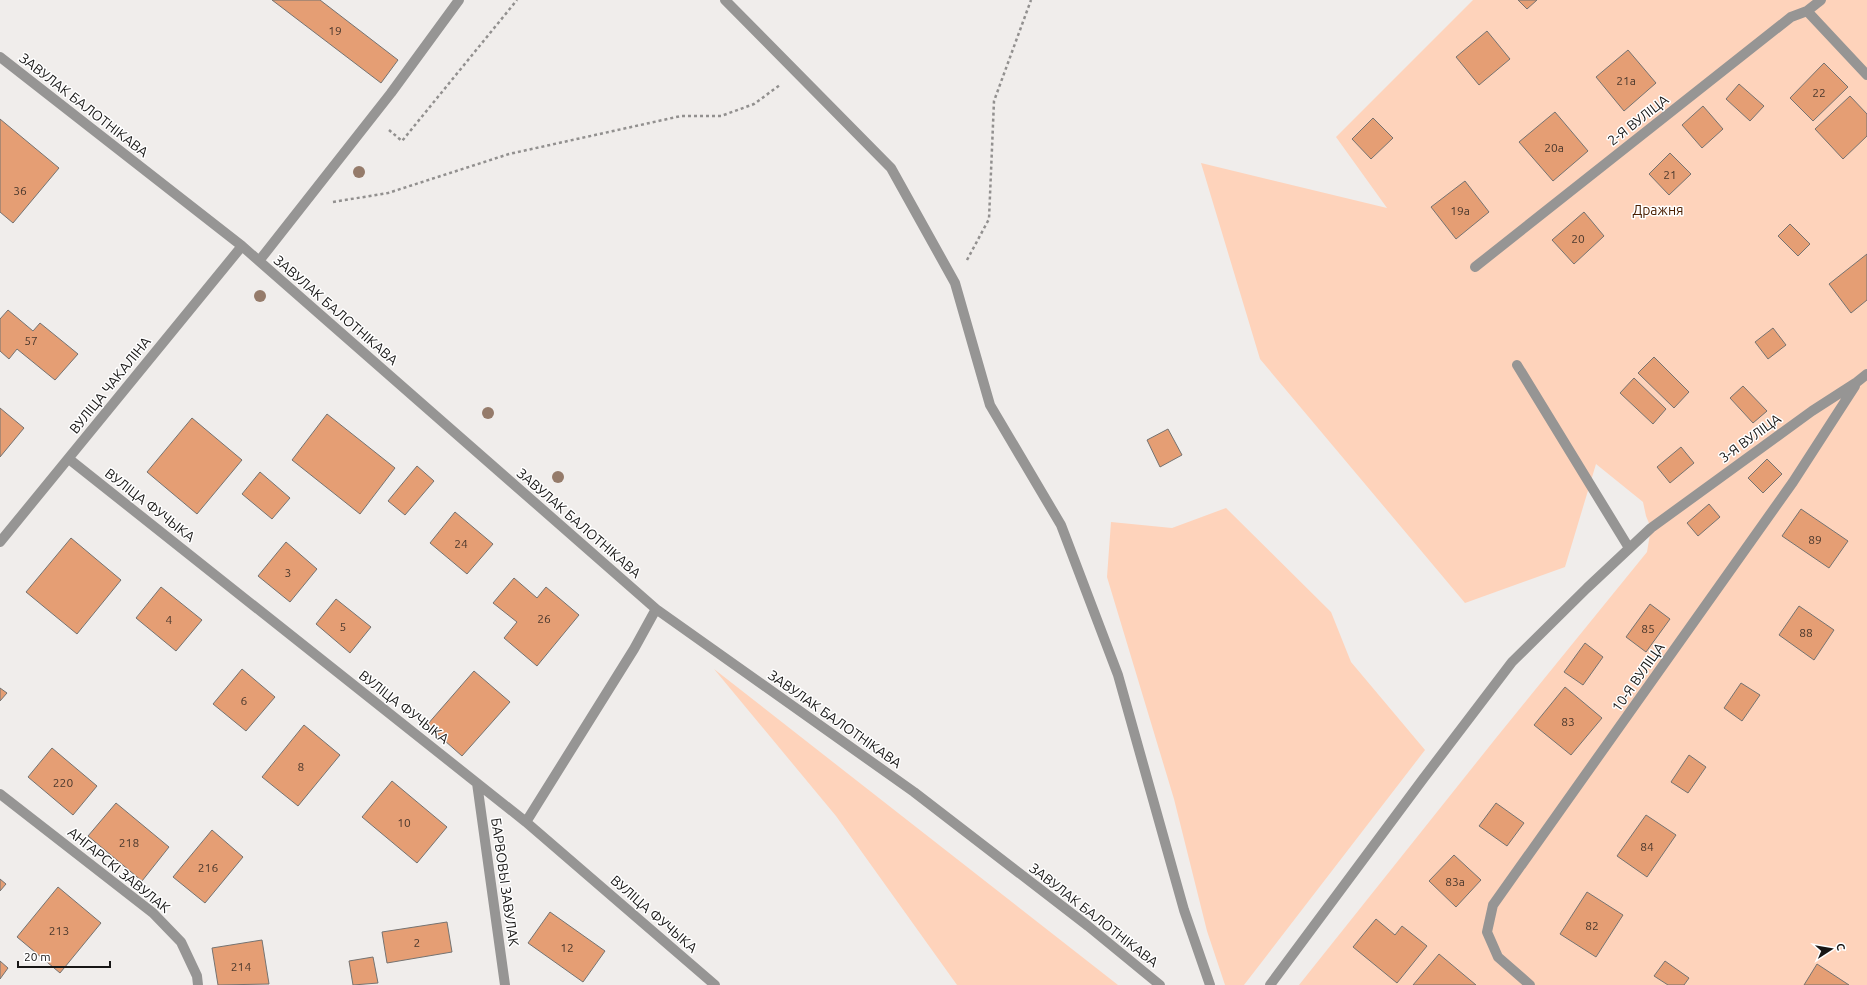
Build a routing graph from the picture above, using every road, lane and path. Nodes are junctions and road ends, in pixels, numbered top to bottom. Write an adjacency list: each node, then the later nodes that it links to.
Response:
1 (459, 0): 10 (street)
2 (517, 0): 10 (path)
3 (725, 0): 8 (street)
4 (1031, 0): 15 (path)
5 (1821, 0): 6 (street, 2-Я ВУЛІЦА)
6 (1807, 11): 9 (street); 14 (street, 2-Я ВУЛІЦА)
7 (0, 56): 12 (street, ЗАВУЛАК БАЛОТНІКАВА)
8 (797, 72): 11 (path); 15 (street)
9 (1867, 75)
10 (373, 116): 11 (street)
11 (310, 195): 13 (street)
12 (242, 246): 13 (street, ЗАВУЛАК БАЛОТНІКАВА); 19 (street, ВУЛІЦА ЧАКАЛІНА)
13 (259, 260): 22 (street, ЗАВУЛАК БАЛОТНІКАВА)
14 (1475, 266)
15 (955, 283): 30 (street)
16 (1517, 365): 21 (street)
17 (1867, 374): 18 (street, 3-Я ВУЛІЦА)
18 (1857, 382): 21 (street, 3-Я ВУЛІЦА); 32 (street, 10-Я ВУЛІЦА)
19 (69, 459): 20 (street, ВУЛІЦА ЧАКАЛІНА); 23 (street, ВУЛІЦА ФУЧЫКА)
20 (0, 542)
21 (1629, 548): 31 (street, 3-Я ВУЛІЦА)
22 (656, 610): 25 (street); 29 (street, ЗАВУЛАК БАЛОТНІКАВА)
23 (477, 783): 25 (street, ВУЛІЦА ФУЧЫКА); 27 (street, БАРВОВЫ ЗАВУЛАК)
24 (0, 794): 26 (street, АНГАРСКІ ЗАВУЛАК)
25 (526, 822): 28 (street, ВУЛІЦА ФУЧЫКА)
26 (198, 985)
27 (505, 985)
28 (715, 985)
29 (1160, 985)
30 (1210, 985)
31 (1270, 985)
32 (1530, 985)

